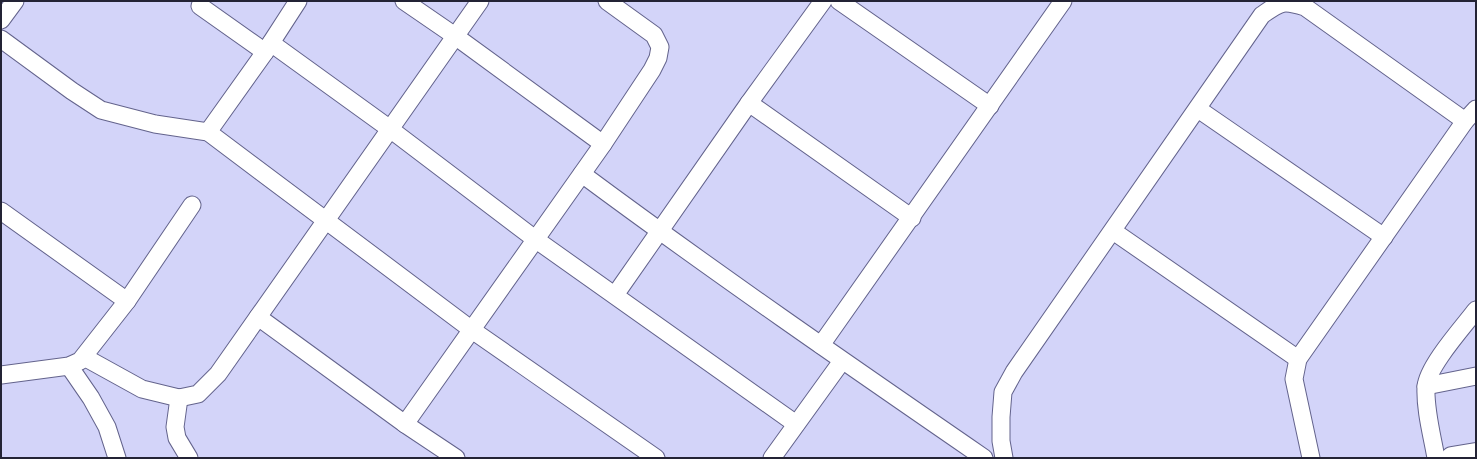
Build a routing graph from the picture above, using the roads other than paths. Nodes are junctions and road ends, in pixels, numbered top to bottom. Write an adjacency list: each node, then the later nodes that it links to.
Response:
1 (15, 1): 10 (street)
2 (298, 1): 13 (street)
3 (404, 1): 11 (street)
4 (480, 1): 11 (street)
5 (607, 1): 20 (street)
6 (823, 1): 14 (street)
7 (839, 1): 15 (street)
8 (1062, 1): 15 (street)
9 (199, 3): 13 (street)
10 (1, 20)
11 (455, 36): 18 (street); 20 (street)
12 (1, 39): 19 (street)
13 (268, 47): 18 (street); 19 (street)
14 (749, 103): 24 (street); 26 (street)
15 (990, 106): 24 (street)
16 (1198, 109): 17 (street); 27 (street); 28 (street)
17 (1470, 115): 28 (street)
18 (390, 129): 25 (street); 29 (street)
19 (208, 132): 25 (street)
20 (604, 144): 21 (street)
21 (582, 174): 26 (street); 29 (street)
22 (192, 205): 31 (street)
23 (1, 211): 31 (street)
24 (912, 218): 35 (street)
25 (326, 220): 32 (street); 34 (street)
26 (660, 232): 30 (street); 35 (street)
27 (1112, 232): 36 (street); 52 (street)
28 (1384, 237): 36 (street)
29 (535, 239): 30 (street); 34 (street)
30 (615, 295): 44 (street)
31 (127, 301): 37 (street)
32 (258, 317): 42 (street); 43 (street)
33 (1473, 317): 41 (street)
34 (472, 330): 43 (street); 49 (street)
35 (821, 346): 38 (street)
36 (1298, 359): 53 (street)
37 (77, 361): 39 (street); 42 (street); 46 (street)
38 (842, 361): 44 (street); 51 (street)
39 (1, 375)
40 (1476, 376): 41 (street)
41 (1426, 386): 54 (street)
42 (179, 398): 47 (street)
43 (405, 424): 48 (street)
44 (796, 424): 50 (street)
45 (1476, 454): 55 (main road)
46 (117, 458)
47 (189, 458)
48 (456, 458)
49 (656, 458)
50 (772, 458)
51 (984, 458)
52 (1004, 458)
53 (1311, 458)
54 (1436, 458)
55 (1452, 458)

